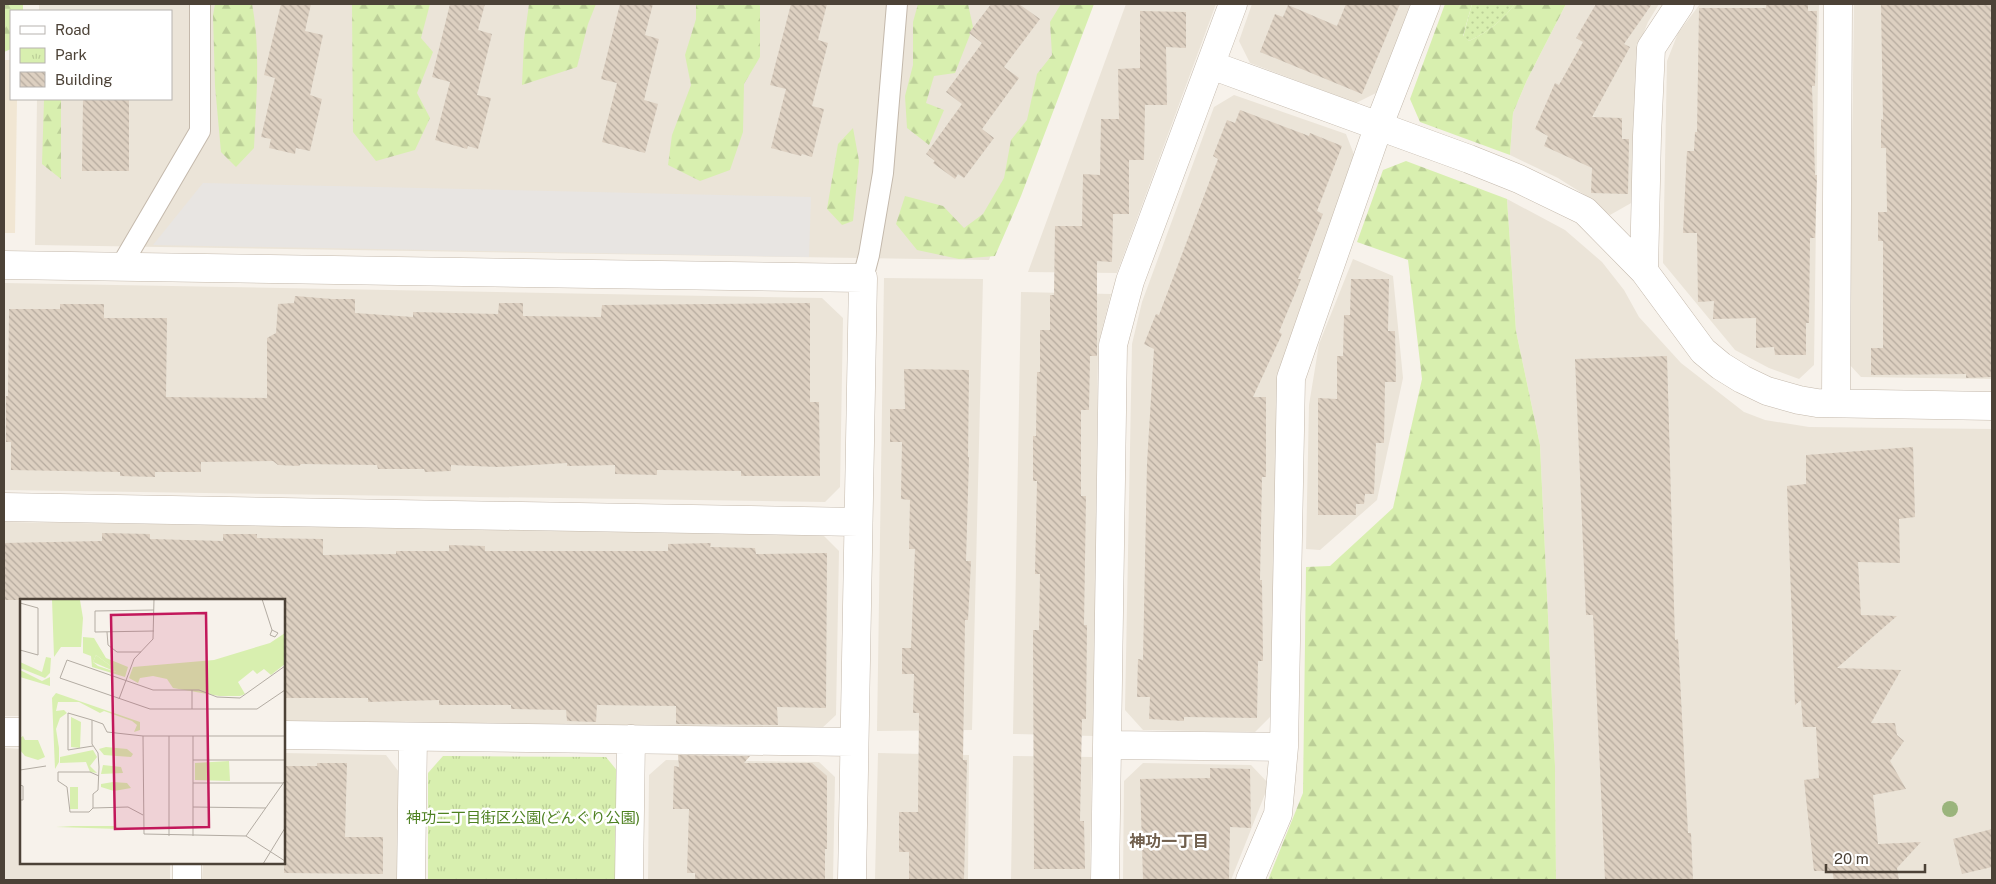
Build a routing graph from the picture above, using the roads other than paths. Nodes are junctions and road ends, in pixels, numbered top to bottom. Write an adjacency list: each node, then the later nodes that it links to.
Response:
1 (200, 4): 10 (lane)
2 (898, 4): 12 (lane)
3 (1233, 4): 7 (street)
4 (1426, 4): 8 (street)
5 (1680, 4): 11 (street)
6 (1838, 4): 13 (street)
7 (1211, 65): 8 (street); 23 (street)
8 (1379, 125): 11 (street); 24 (street)
9 (4, 264): 10 (street)
10 (121, 266): 12 (street)
11 (1644, 271): 13 (street)
12 (863, 278): 16 (street)
13 (1836, 402): 14 (street)
14 (1992, 406)
15 (4, 507): 16 (street)
16 (858, 522): 22 (street)
17 (4, 732): 18 (street)
18 (20, 732)
19 (285, 735): 20 (street)
20 (414, 737): 21 (street); 27 (street)
21 (631, 740): 22 (street); 28 (street)
22 (854, 742): 29 (street)
23 (1107, 745): 24 (street); 30 (street)
24 (1284, 747): 31 (street)
25 (187, 864): 26 (street)
26 (187, 880)
27 (411, 880)
28 (629, 880)
29 (852, 880)
30 (1105, 880)
31 (1250, 880)

